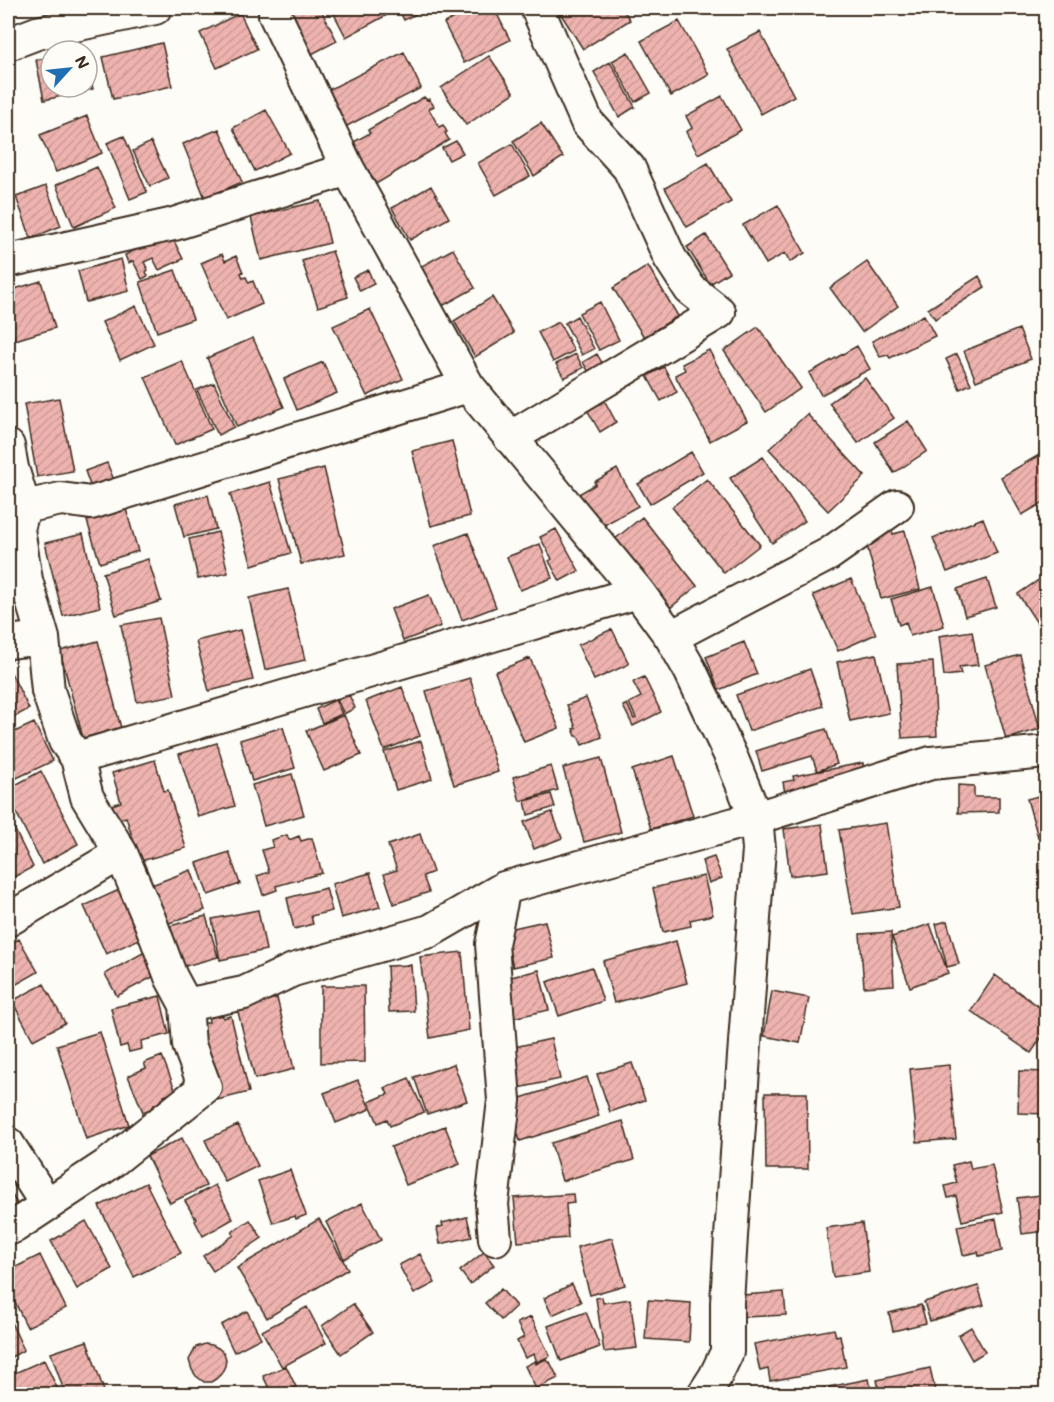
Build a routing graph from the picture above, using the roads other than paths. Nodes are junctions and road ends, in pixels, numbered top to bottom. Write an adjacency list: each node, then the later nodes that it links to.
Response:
1 (155, 8): 4 (street)
2 (537, 8): 8 (street)
3 (275, 15): 5 (street)
4 (8, 44)
5 (348, 169): 6 (street); 7 (street)
6 (8, 261)
7 (468, 386): 8 (street); 11 (street)
8 (510, 438): 12 (street)
9 (8, 446): 11 (street)
10 (897, 506): 13 (street)
11 (24, 507): 14 (street)
12 (638, 592): 13 (street); 17 (street)
13 (671, 637): 18 (street)
14 (43, 638): 15 (street); 17 (street)
15 (8, 642)
16 (1047, 752): 18 (street)
17 (77, 758): 19 (street)
18 (756, 818): 20 (street); 27 (street)
19 (121, 853): 21 (street); 22 (street)
20 (504, 888): 22 (street); 26 (street)
21 (8, 920)
22 (186, 1005): 24 (street)
23 (8, 1144): 24 (street)
24 (47, 1205): 25 (street)
25 (8, 1229)
26 (495, 1239)
27 (704, 1395)

